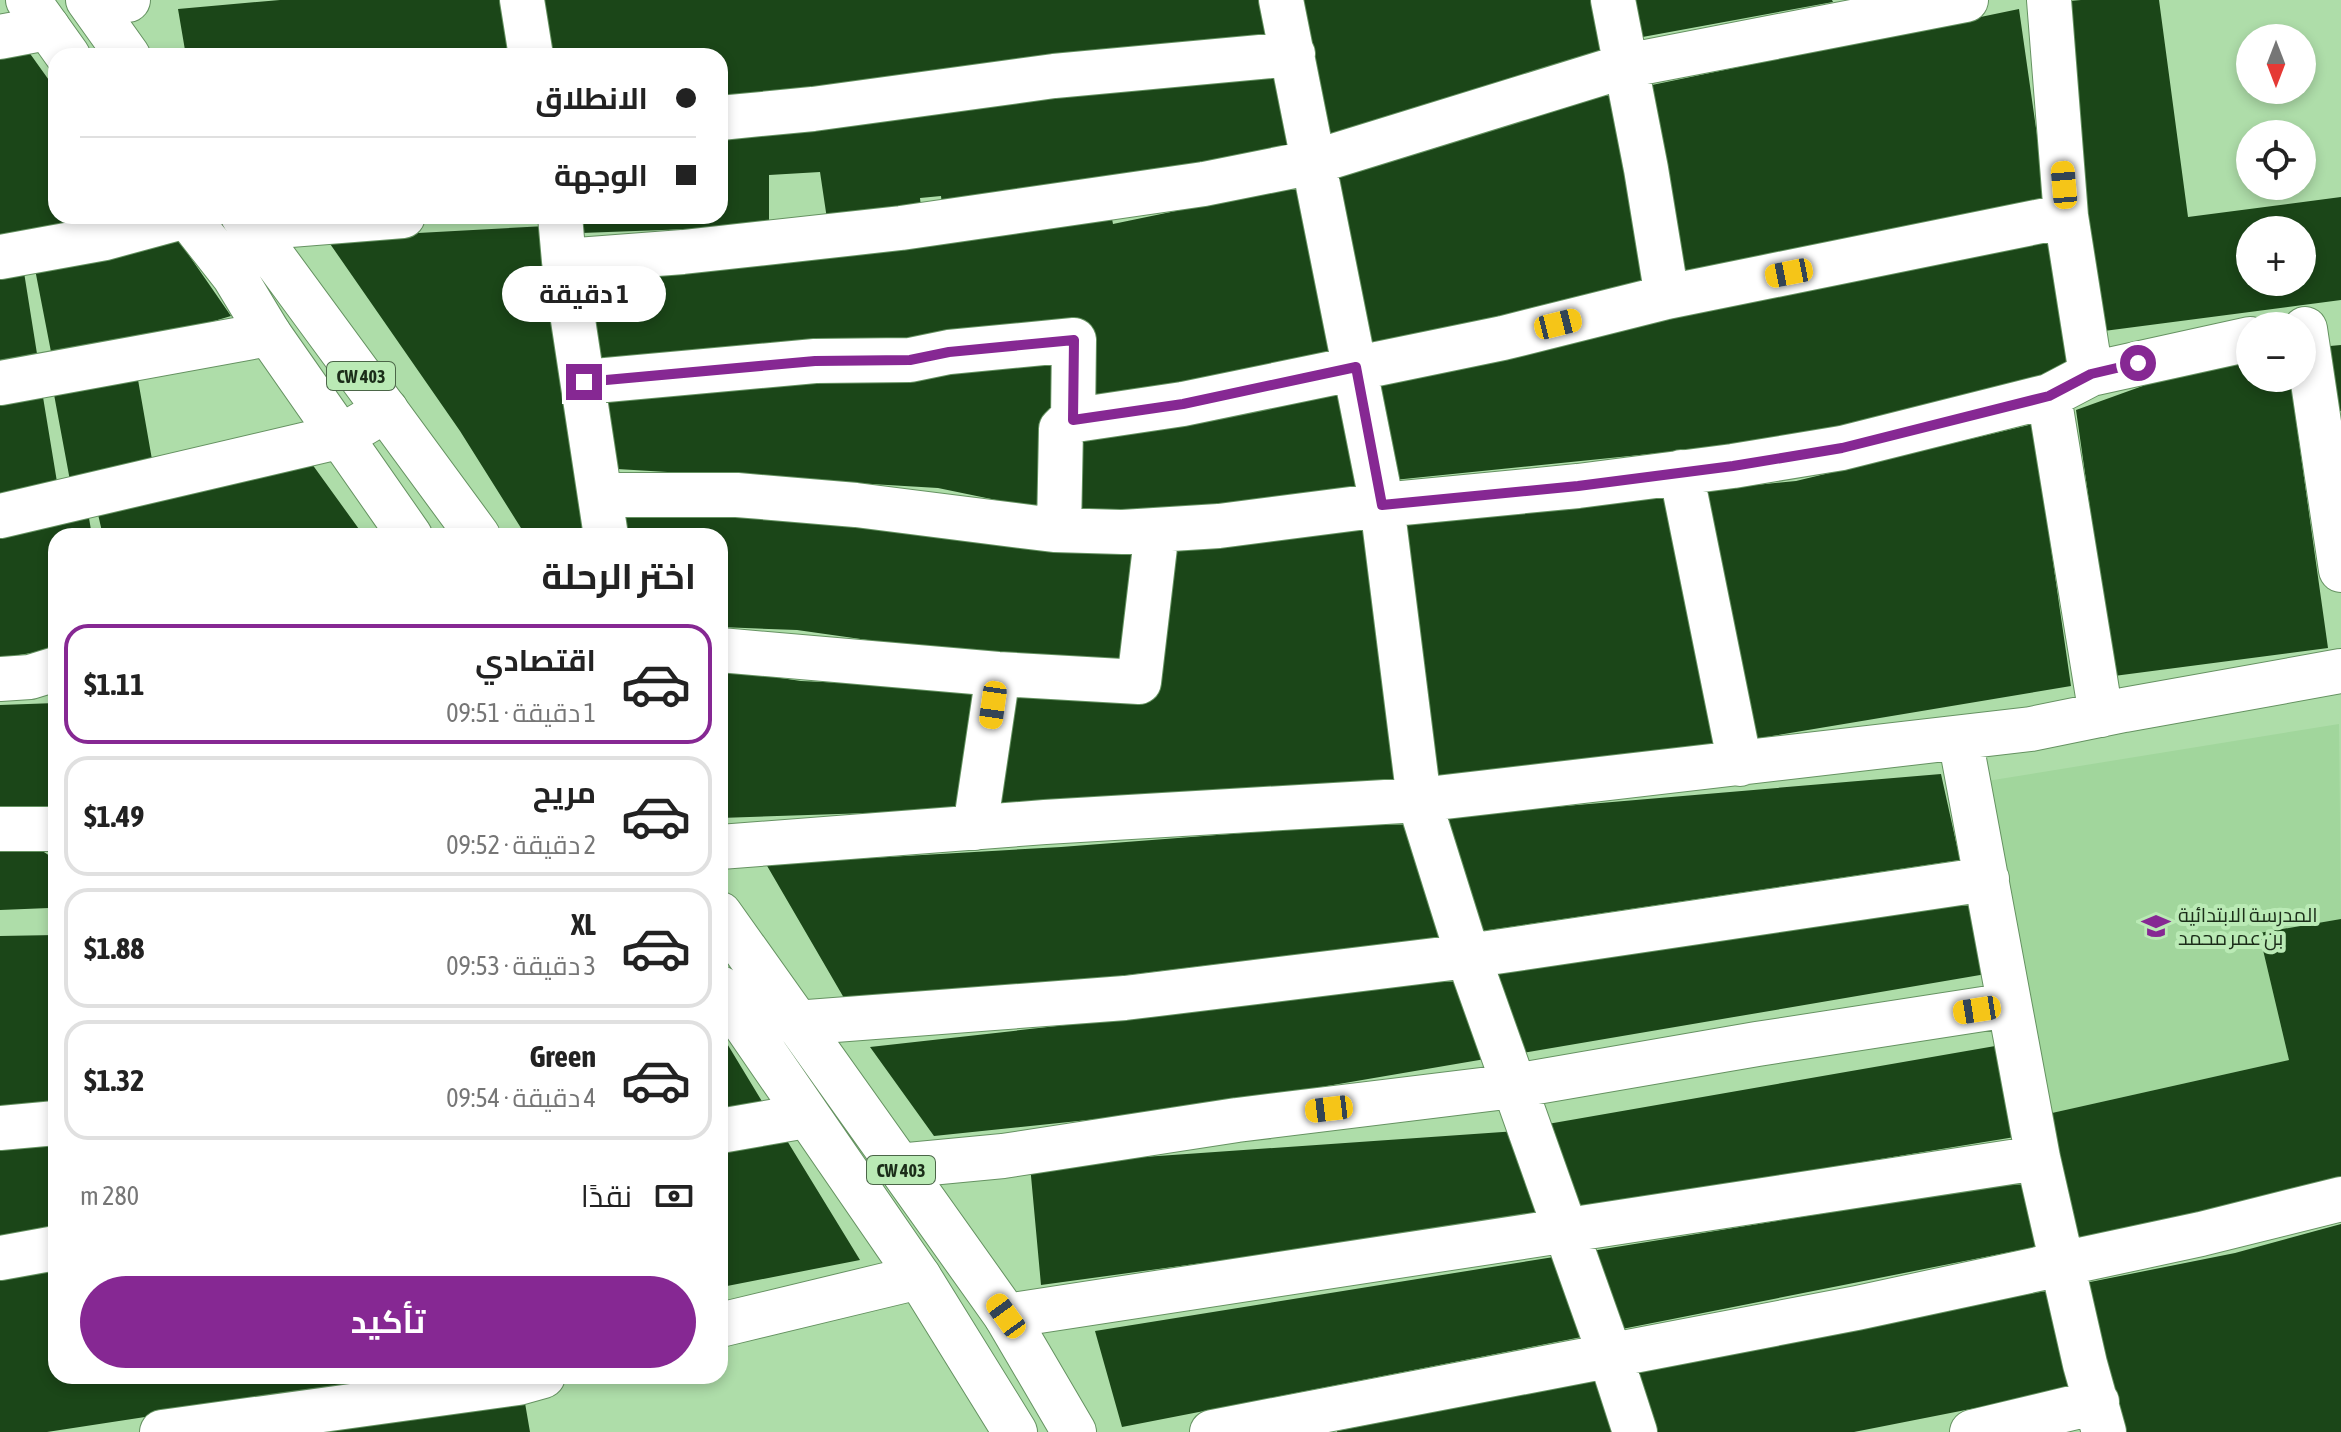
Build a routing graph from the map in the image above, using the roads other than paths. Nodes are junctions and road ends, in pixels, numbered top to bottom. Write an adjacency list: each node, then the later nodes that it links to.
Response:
1 (522, 0): 10 (street)
2 (1281, 0): 11 (street)
3 (1613, 0): 12 (street)
4 (1966, 0): 12 (street)
5 (2049, 0): 15 (street)
6 (103, 1): 9 (street)
7 (48, 28): 8 (street)
8 (0, 37)
9 (124, 48)
10 (530, 48)
11 (1293, 54): 13 (street); 14 (street)
12 (1625, 66): 14 (street); 22 (street)
13 (728, 117)
14 (1314, 162): 21 (street); 26 (street)
15 (2066, 216): 22 (street); 27 (street)
16 (157, 224): 20 (street)
17 (192, 224): 24 (street, CW 403)
18 (249, 224): 31 (street, CW 403)
19 (561, 224): 21 (street)
20 (0, 257)
21 (564, 261): 28 (street)
22 (1667, 297): 26 (street)
23 (2316, 327): 42 (street)
24 (269, 334): 29 (street); 33 (street, CW 403)
25 (2236, 342): 27 (street)
26 (1356, 367): 32 (street); 35 (street)
27 (2091, 374): 30 (street)
28 (584, 382): 32 (street); 37 (street)
29 (0, 383)
30 (2049, 396): 34 (street); 48 (street)
31 (386, 410): 33 (street); 39 (street, CW 403)
32 (1073, 420): 40 (street)
33 (342, 436): 36 (street); 38 (street, CW 403)
34 (1681, 472): 35 (street); 50 (street)
35 (1382, 505): 41 (street); 51 (street)
36 (0, 516)
37 (604, 516): 40 (street)
38 (405, 528)
39 (472, 528)
40 (1059, 530): 41 (street)
41 (1157, 530): 46 (street)
42 (2341, 570)
43 (728, 651): 46 (street)
44 (48, 671): 47 (street)
45 (2341, 671): 48 (street)
46 (998, 674): 52 (street)
47 (0, 679)
48 (2101, 715): 49 (street)
49 (1960, 738): 50 (street); 56 (street)
50 (1740, 764): 51 (street)
51 (1419, 800): 52 (street); 58 (street)
52 (975, 828): 55 (street)
53 (0, 829): 54 (street)
54 (48, 829)
55 (728, 846)
56 (1987, 879): 58 (street); 59 (street)
57 (728, 926): 61 (street, CW 403)
58 (1468, 956): 61 (street); 62 (street)
59 (2009, 1005): 62 (street); 67 (street)
60 (728, 1008): 63 (street, CW 403)
61 (795, 1023): 68 (street, CW 403)
62 (1514, 1086): 68 (street); 70 (street)
63 (806, 1116): 66 (street); 74 (street, CW 403)
64 (48, 1124): 65 (street)
65 (0, 1128)
66 (728, 1130)
67 (2038, 1158): 70 (street); 73 (street)
68 (898, 1166): 75 (street, CW 403)
69 (2341, 1199): 73 (street)
70 (1566, 1229): 75 (street); 77 (street)
71 (48, 1249): 72 (street)
72 (0, 1258)
73 (2062, 1265): 77 (street); 79 (street)
74 (919, 1277): 76 (street); 81 (street, CW 403)
75 (1006, 1316): 82 (street, CW 403)
76 (728, 1323)
77 (1610, 1355): 83 (street); 84 (street)
78 (511, 1384): 80 (street)
79 (2101, 1417): 85 (street)
80 (162, 1432)
81 (1015, 1432)
82 (1074, 1432)
83 (1212, 1432)
84 (1635, 1432)
85 (1972, 1432)

